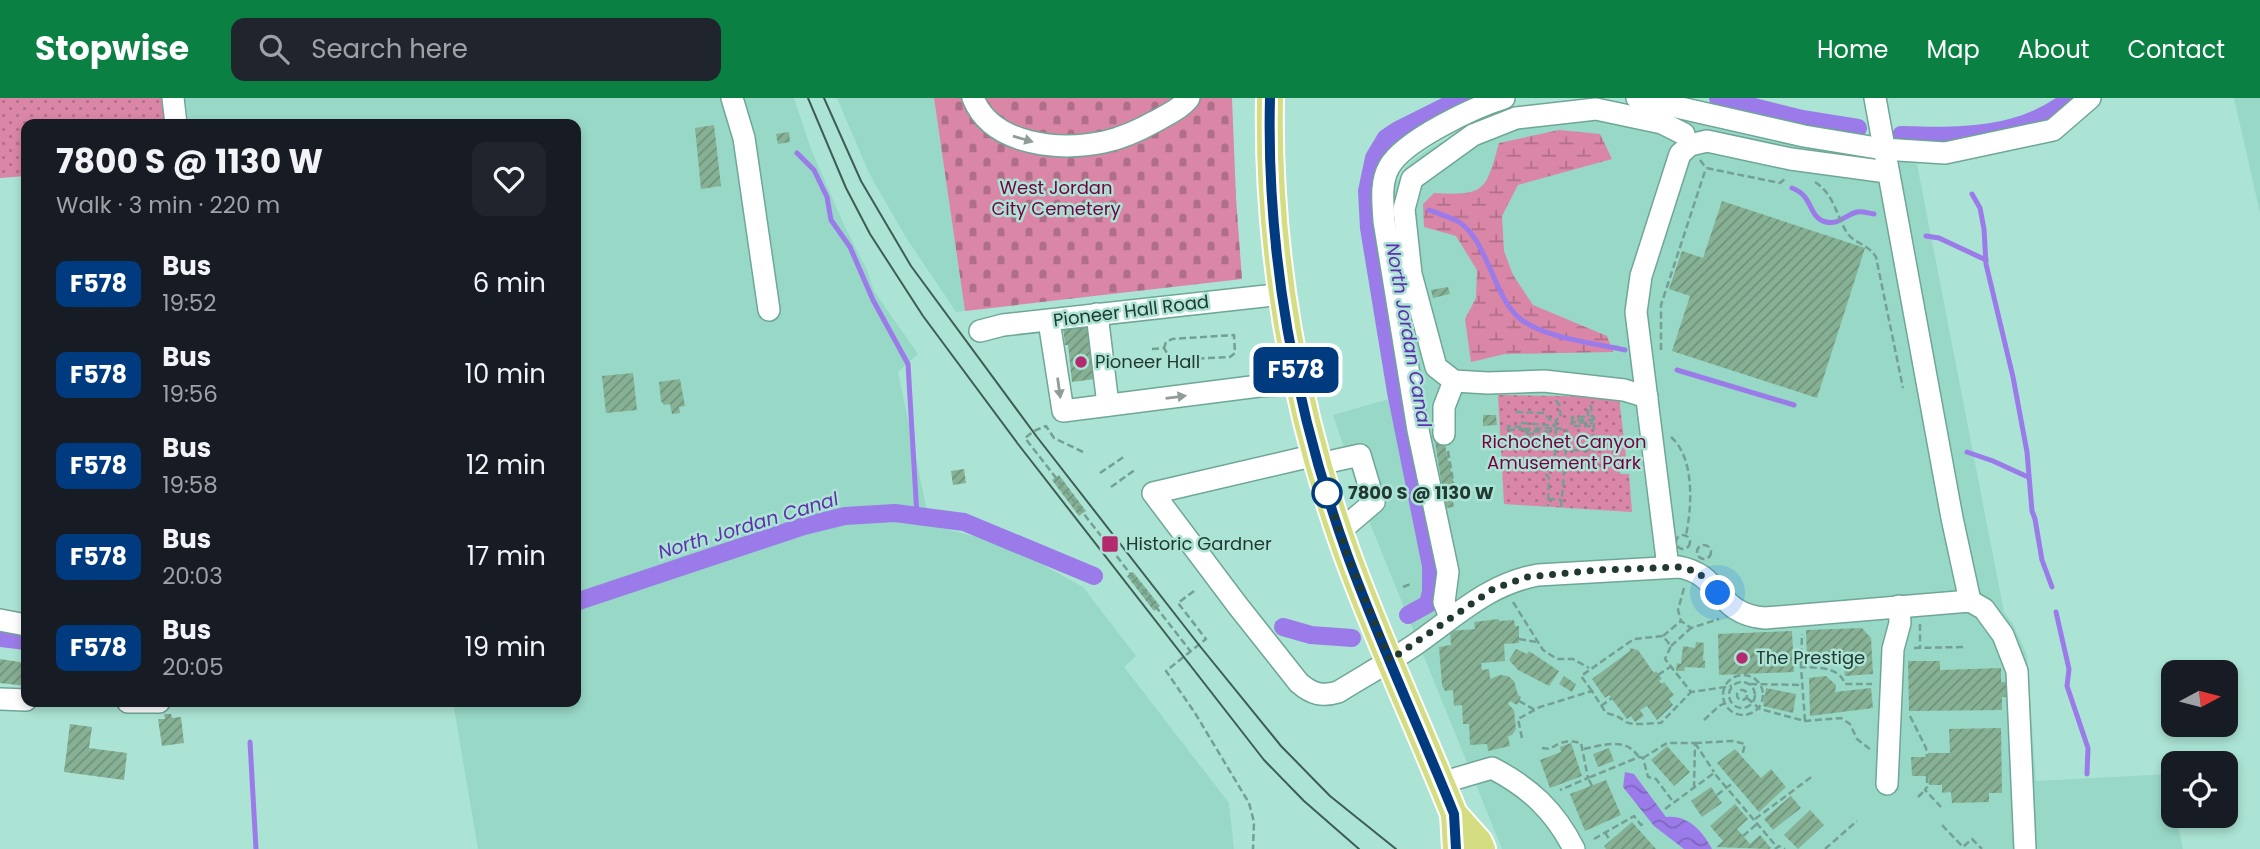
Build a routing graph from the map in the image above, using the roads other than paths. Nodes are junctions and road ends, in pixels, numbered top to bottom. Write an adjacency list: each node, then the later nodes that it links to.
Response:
1 (173, 98): 10 (street)
2 (732, 98): 15 (street)
3 (973, 98): 4 (street, one-way to 4)
4 (1189, 98)
5 (1270, 98): 14 (main road)
6 (1504, 98): 29 (street)
7 (1637, 98): 12 (street)
8 (1875, 98): 12 (street)
9 (2090, 98): 12 (street)
10 (175, 119)
11 (1684, 134): 19 (street)
12 (1883, 149): 13 (street)
13 (1887, 172): 21 (street); 27 (street)
14 (1283, 294): 16 (street, Pioneer Hall Road); 20 (main road)
15 (769, 310)
16 (1097, 314): 17 (street, Pioneer Hall Road); 22 (street)
17 (1049, 321): 18 (street, Pioneer Hall Road); 22 (street, one-way to 22)
18 (980, 331)
19 (1454, 381): 21 (street); 23 (street)
20 (1299, 384): 22 (street, one-way to 20); 24 (main road)
21 (1647, 397): 26 (street)
22 (1108, 405)
23 (1444, 434)
24 (1317, 460): 25 (main road); 25 (street); 32 (street)
25 (1339, 532): 32 (main road)
26 (1668, 567): 28 (street); 29 (street)
27 (1970, 601): 28 (street); 41 (street)
28 (1899, 606): 36 (street)
29 (1450, 617): 32 (street)
30 (0, 620): 31 (street)
31 (21, 624)
32 (1390, 660): 35 (main road)
33 (0, 699): 34 (street)
34 (21, 700)
35 (1441, 783): 37 (main road); 40 (street)
36 (1887, 784)
37 (1454, 814): 38 (main road); 39 (main road)
38 (1456, 849)
39 (1482, 849)
40 (1574, 849)
41 (2025, 849)

